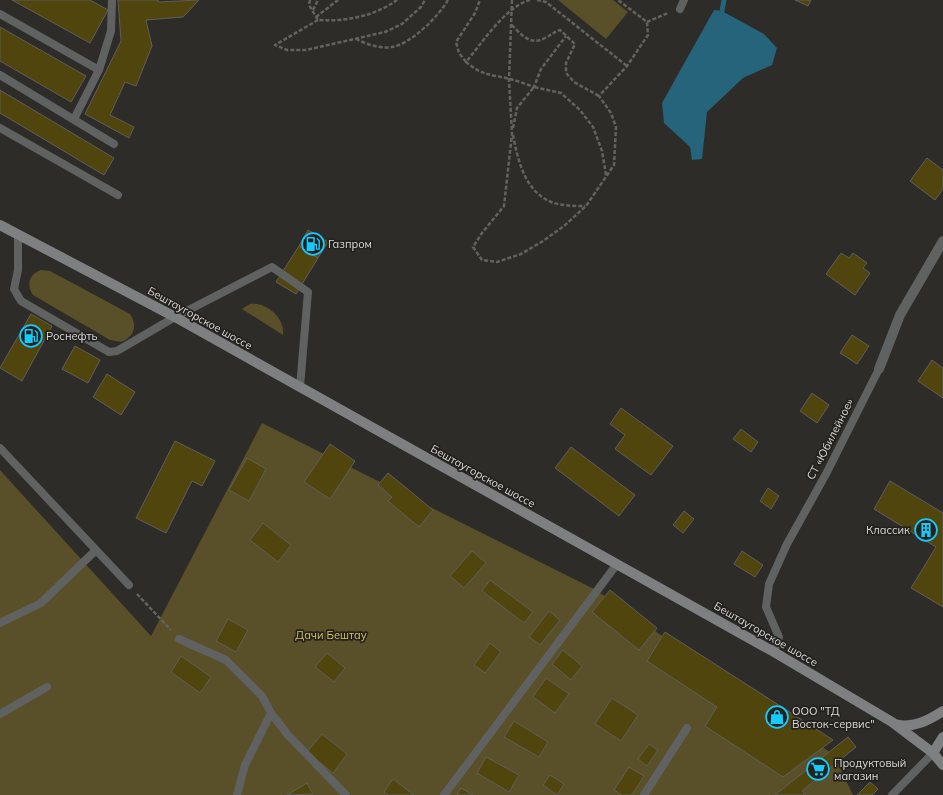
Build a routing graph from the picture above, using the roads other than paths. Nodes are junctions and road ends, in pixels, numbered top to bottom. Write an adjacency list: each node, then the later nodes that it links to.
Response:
1 (112, 0): 5 (lane)
2 (684, 0): 3 (lane)
3 (680, 9)
4 (0, 14): 5 (lane)
5 (99, 70): 7 (lane)
6 (0, 75): 7 (lane)
7 (74, 119): 9 (lane)
8 (0, 128): 10 (lane)
9 (114, 144)
10 (118, 195)
11 (0, 224): 12 (main road, Бештаугорское шоссе)
12 (18, 234): 14 (main road, Бештаугорское шоссе); 14 (lane)
13 (943, 241): 15 (street, СТ «Юбилейное»)
14 (175, 317): 16 (main road, Бештаугорское шоссе); 16 (lane)
15 (879, 369): 23 (lane, СТ «Юбилейное»)
16 (300, 387): 19 (main road, Бештаугорское шоссе)
17 (0, 448): 18 (lane)
18 (96, 550): 20 (lane); 21 (lane)
19 (617, 564): 23 (main road, Бештаугорское шоссе); 35 (lane)
20 (129, 585)
21 (0, 623)
22 (179, 639): 26 (lane)
23 (774, 652): 28 (main road, Бештаугорское шоссе)
24 (47, 687): 27 (lane)
25 (943, 711): 28 (main road)
26 (270, 713): 33 (lane); 34 (lane)
27 (0, 714)
28 (892, 722): 31 (main road, Бештаугорское шоссе)
29 (687, 728): 36 (lane)
30 (943, 737): 31 (main road)
31 (933, 753): 32 (main road, Бештаугорское шоссе); 37 (lane)
32 (943, 765)
33 (237, 795)
34 (346, 795)
35 (444, 795)
36 (644, 795)
37 (892, 795)

